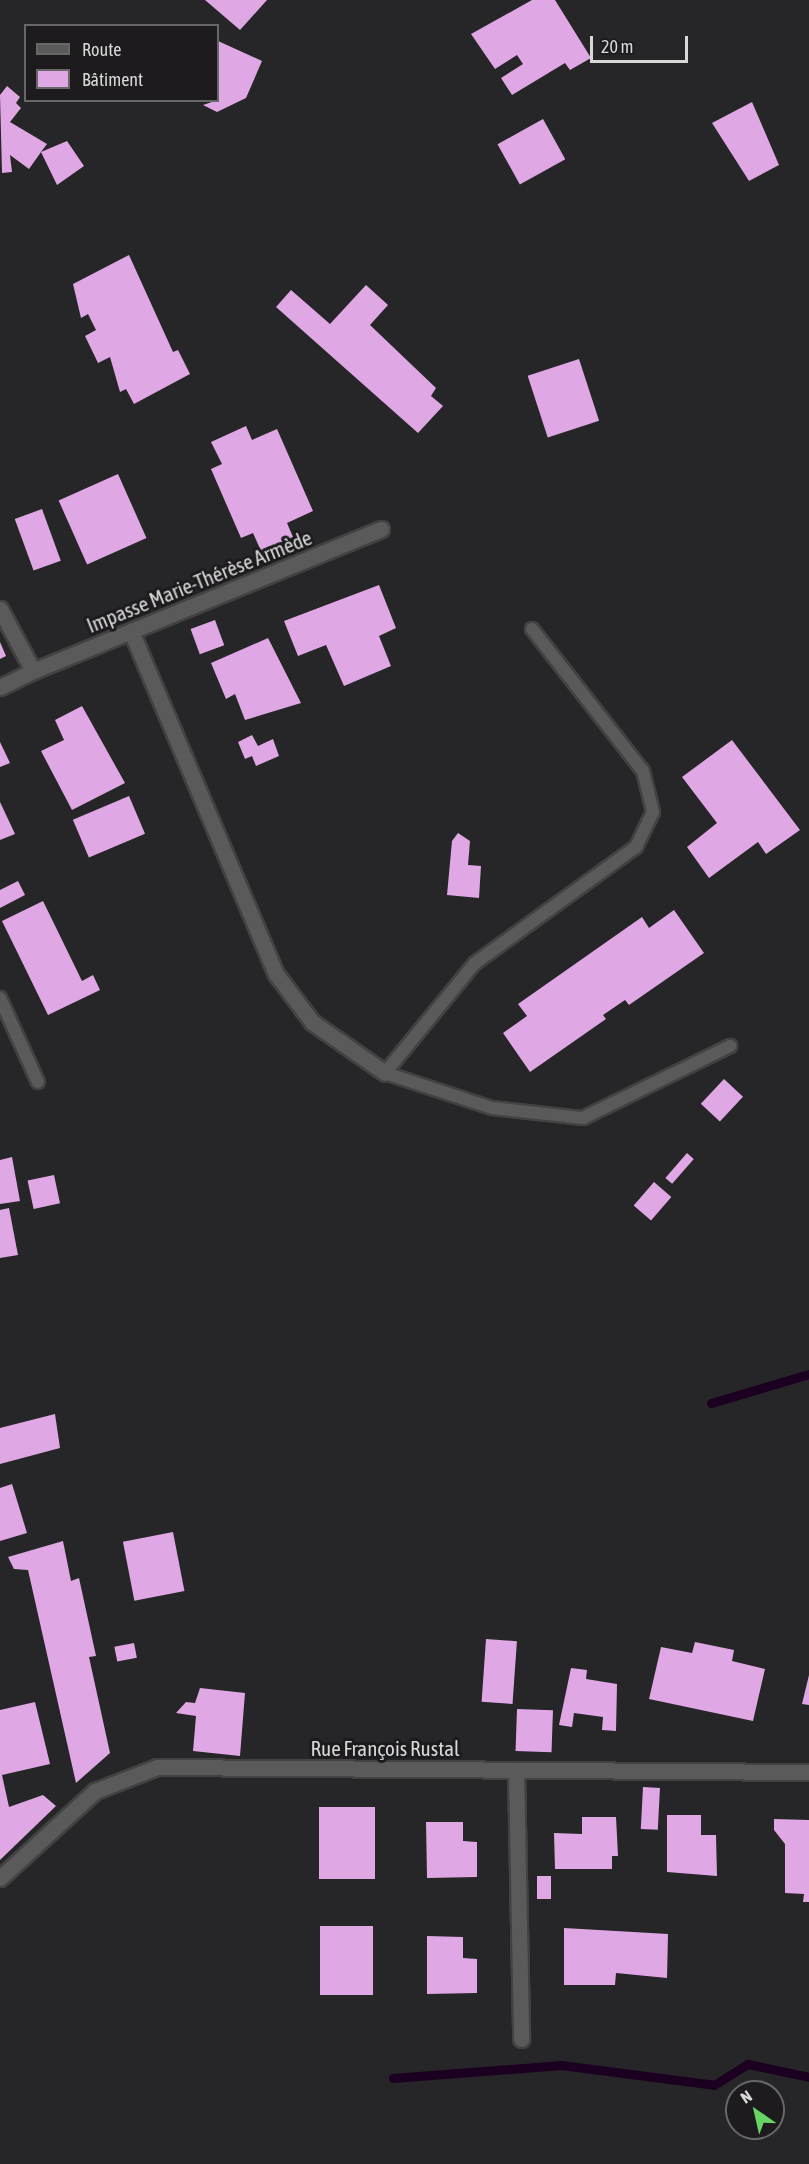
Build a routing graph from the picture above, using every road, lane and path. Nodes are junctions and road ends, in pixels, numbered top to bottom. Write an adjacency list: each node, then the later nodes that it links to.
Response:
1 (381, 529): 4 (street, Impasse Marie-Thérèse Armède)
2 (0, 609): 5 (street)
3 (532, 628): 9 (lane)
4 (131, 631): 5 (street, Impasse Marie-Thérèse Armède); 9 (street)
5 (33, 671): 6 (street, Impasse Marie-Thérèse Armède)
6 (0, 687)
7 (0, 998): 10 (lane)
8 (730, 1046): 9 (lane)
9 (384, 1073)
10 (38, 1082)
11 (516, 1770): 12 (street, Rue François Rustal); 13 (street, Rue François Rustal); 14 (street)
12 (809, 1772)
13 (0, 1878)
14 (521, 2039)

